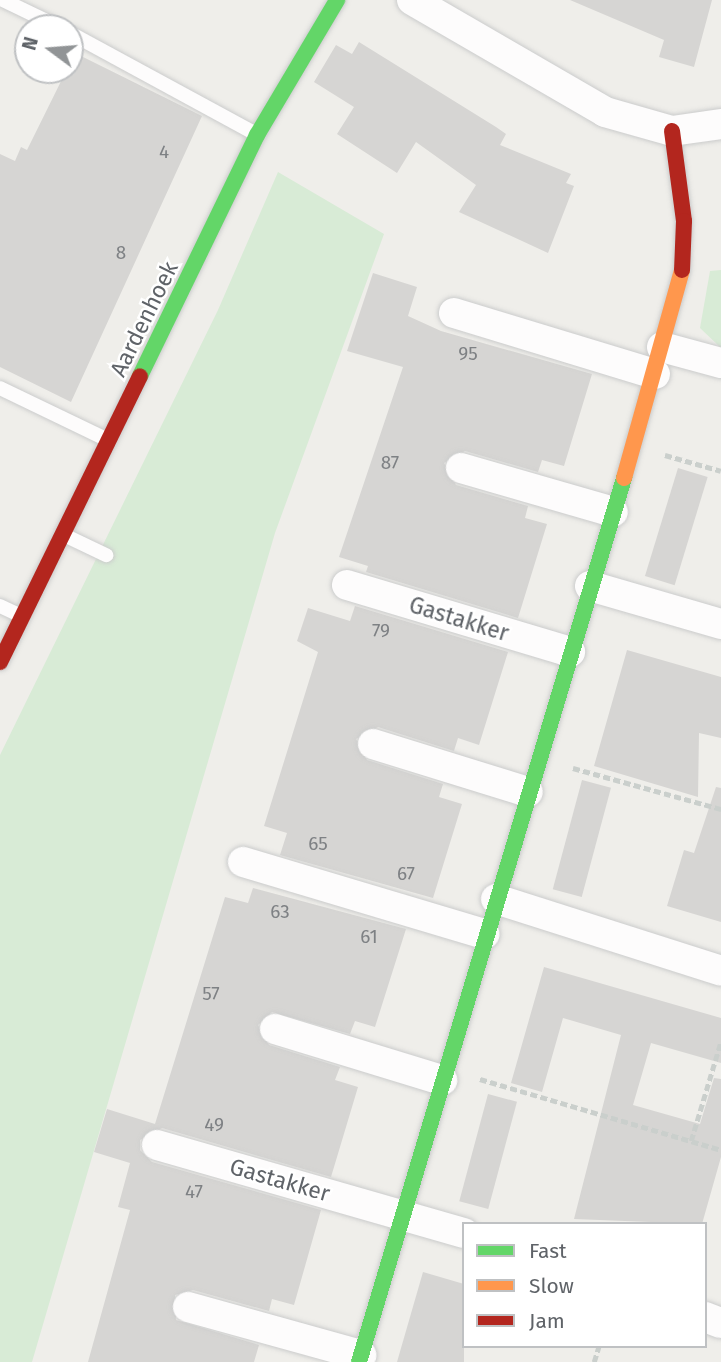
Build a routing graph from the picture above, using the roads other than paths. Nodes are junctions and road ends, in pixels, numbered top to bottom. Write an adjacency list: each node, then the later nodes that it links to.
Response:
1 (3, 0): 4 (lane)
2 (337, 0): 8 (street, Aardenhoek)
3 (412, 0): 7 (street)
4 (32, 14)
5 (84, 41): 8 (lane)
6 (721, 124): 7 (street)
7 (672, 131): 10 (street)
8 (257, 135): 13 (street, Aardenhoek)
9 (454, 313): 10 (street)
10 (658, 360): 11 (street); 15 (street)
11 (721, 363)
12 (0, 388): 13 (lane)
13 (109, 440): 16 (street, Aardenhoek)
14 (461, 468): 15 (street)
15 (612, 512): 19 (street)
16 (63, 535): 17 (lane); 21 (street, Aardenhoek)
17 (106, 555)
18 (347, 585): 23 (street, Gastakker)
19 (590, 586): 22 (street); 23 (street)
20 (0, 606): 21 (lane)
21 (22, 617): 24 (street, Aardenhoek)
22 (714, 622)
23 (570, 652): 26 (street)
24 (0, 662)
25 (373, 744): 26 (street)
26 (528, 792): 28 (street)
27 (243, 862): 29 (street)
28 (496, 899): 29 (street); 30 (street)
29 (485, 934): 32 (street)
30 (721, 971)
31 (275, 1029): 32 (street)
32 (444, 1074): 34 (street)
33 (157, 1145): 34 (street, Gastakker)
34 (402, 1215): 35 (street, Gastakker); 37 (street)
35 (462, 1232)
36 (188, 1307): 37 (street)
37 (360, 1359)

